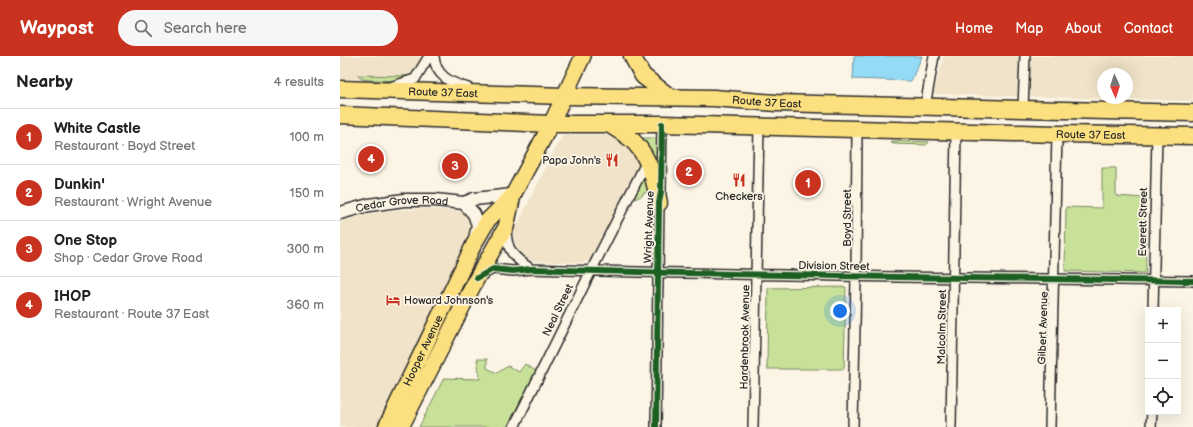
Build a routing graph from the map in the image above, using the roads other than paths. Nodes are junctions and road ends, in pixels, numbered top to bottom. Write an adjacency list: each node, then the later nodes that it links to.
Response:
1 (429, 56): 8 (street)
2 (434, 56): 9 (street)
3 (584, 56): 10 (main road, Hooper Avenue)
4 (632, 56): 11 (highway)
5 (934, 56): 12 (street)
6 (1026, 56): 13 (street)
7 (340, 89): 8 (highway, Route 37 East)
8 (381, 91): 9 (highway, Route 37 East)
9 (485, 93): 10 (highway, Route 37 East)
10 (564, 96): 11 (highway, Route 37 East); 16 (main road, Hooper Avenue)
11 (670, 98): 12 (highway, Route 37 East)
12 (925, 107): 13 (highway, Route 37 East)
13 (1023, 109): 14 (highway, Route 37 East)
14 (1193, 113)
15 (340, 116): 16 (highway, Route 37 East)
16 (551, 124): 18 (highway, Route 37 East); 26 (main road, Hooper Avenue)
17 (662, 124): 18 (highway, Route 37 East); 19 (highway, Route 37 East); 27 (street, Wright Avenue)
18 (610, 125): 25 (highway)
19 (759, 126): 20 (highway, Route 37 East); 35 (street, Hardenbrook Avenue)
20 (857, 129): 21 (highway, Route 37 East); 36 (street, Boyd Street)
21 (956, 131): 22 (highway, Route 37 East); 38 (street, Malcolm Street)
22 (1057, 134): 23 (highway, Route 37 East); 39 (street, Gilbert Avenue)
23 (1157, 135): 24 (highway, Route 37 East); 40 (street, Everett Street)
24 (1193, 136)
25 (647, 161): 27 (highway); 33 (street, Neal Street)
26 (513, 195): 28 (street, Cedar Grove Road); 30 (main road, Hooper Avenue); 31 (main road, Hooper Avenue)
27 (659, 202): 34 (street, Wright Avenue)
28 (464, 203): 29 (street, Cedar Grove Road); 31 (street, Cedar Grove Road)
29 (340, 213)
30 (506, 227): 32 (street); 37 (main road, Hooper Avenue)
31 (474, 244): 44 (main road, Hooper Avenue)
32 (531, 269): 33 (street, Division Street); 37 (street, Division Street)
33 (591, 271): 34 (street, Division Street); 46 (street, Neal Street)
34 (658, 273): 35 (street, Division Street); 47 (street, Wright Avenue)
35 (757, 274): 36 (street, Division Street); 48 (street, Hardenbrook Avenue)
36 (856, 277): 38 (street, Division Street); 49 (street, Boyd Street)
37 (477, 278): 45 (main road, Hooper Avenue)
38 (953, 279): 39 (street, Division Street); 50 (street, Malcolm Street)
39 (1055, 279): 40 (street, Division Street); 51 (street, Gilbert Avenue)
40 (1154, 281): 41 (street, Division Street); 42 (street, Everett Street)
41 (1193, 281)
42 (1153, 307)
43 (1152, 415): 52 (street)
44 (386, 427)
45 (402, 427)
46 (514, 427)
47 (656, 427)
48 (753, 427)
49 (853, 427)
50 (951, 427)
51 (1050, 427)
52 (1152, 427)

